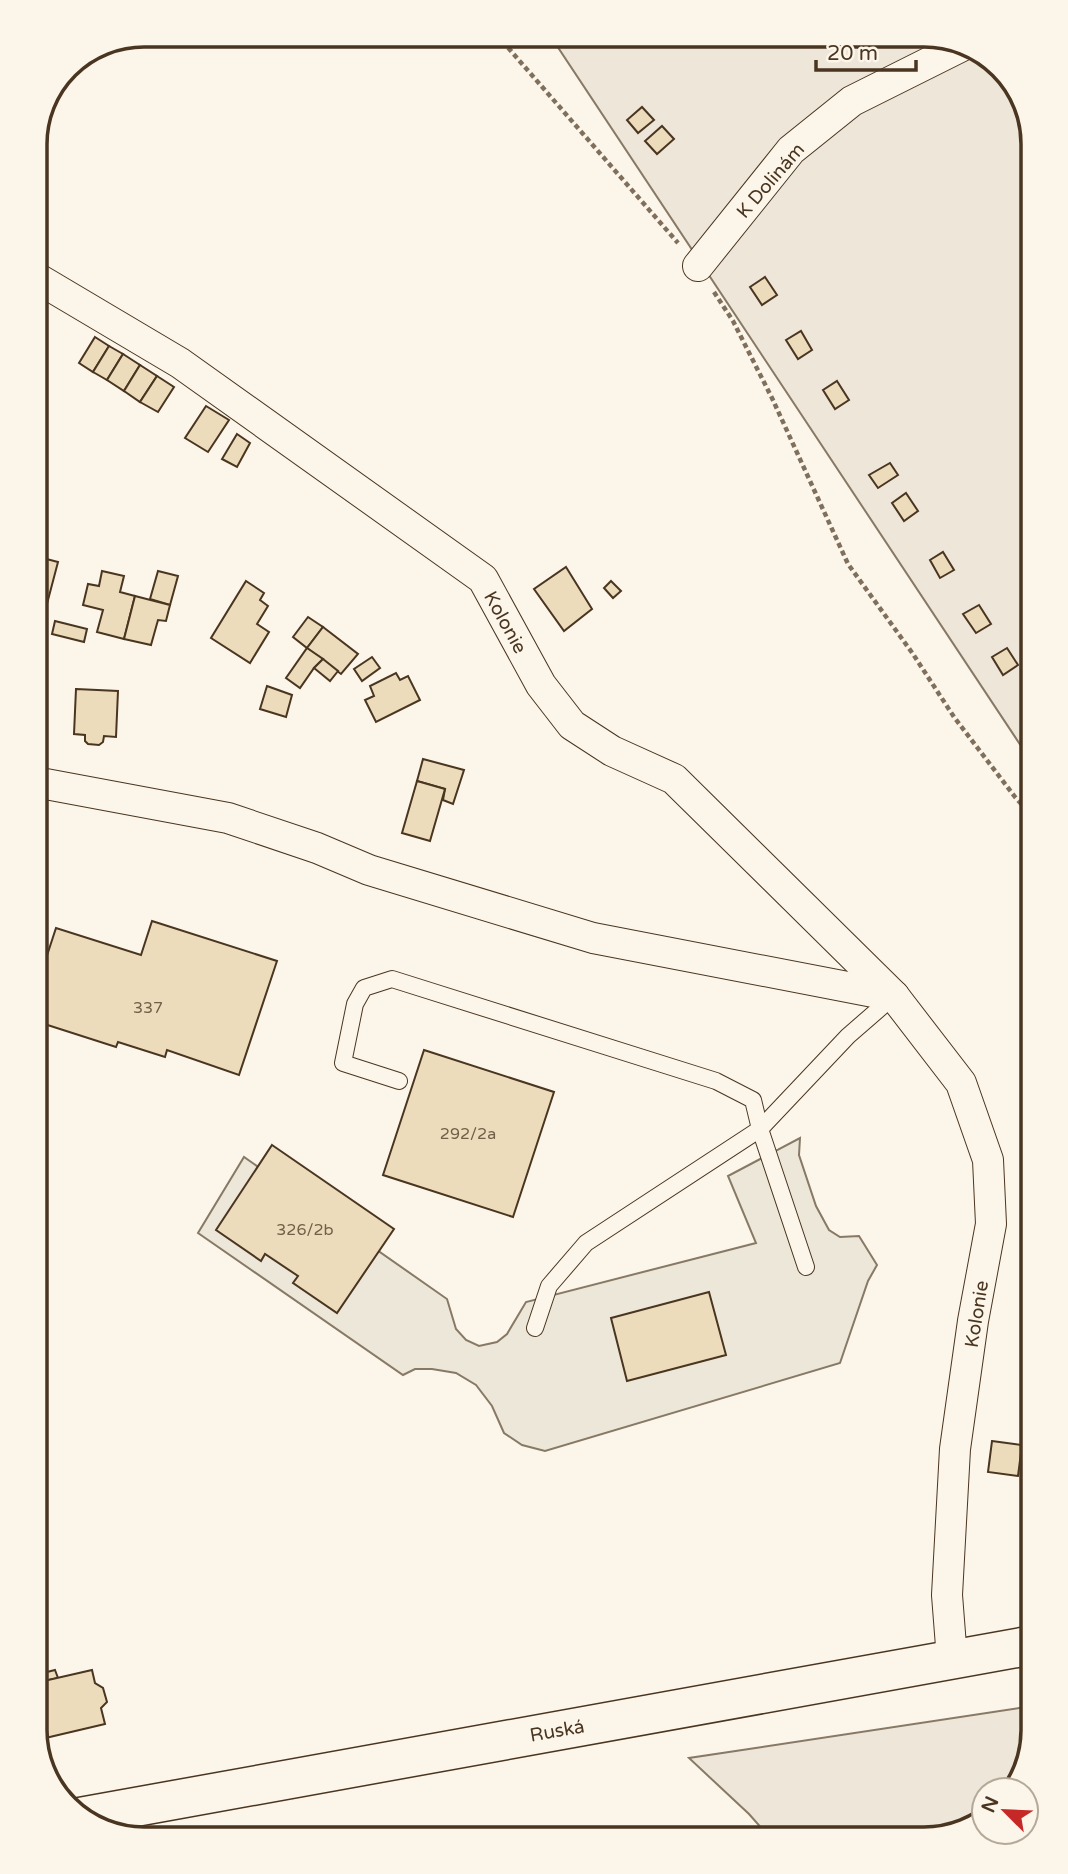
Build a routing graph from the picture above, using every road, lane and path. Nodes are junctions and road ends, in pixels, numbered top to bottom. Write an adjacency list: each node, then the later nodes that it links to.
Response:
1 (507, 47): 3 (path)
2 (953, 51): 3 (street, K Dolinám)
3 (698, 267): 6 (path)
4 (47, 284): 7 (street, Kolonie)
5 (47, 784): 7 (street)
6 (1021, 804)
7 (894, 996): 9 (lane); 13 (street, Kolonie)
8 (399, 1081): 9 (lane)
9 (760, 1129): 10 (lane); 11 (lane)
10 (806, 1267)
11 (535, 1328)
12 (1021, 1647): 13 (main road, Ruská)
13 (951, 1659): 14 (main road, Ruská)
14 (97, 1814)

